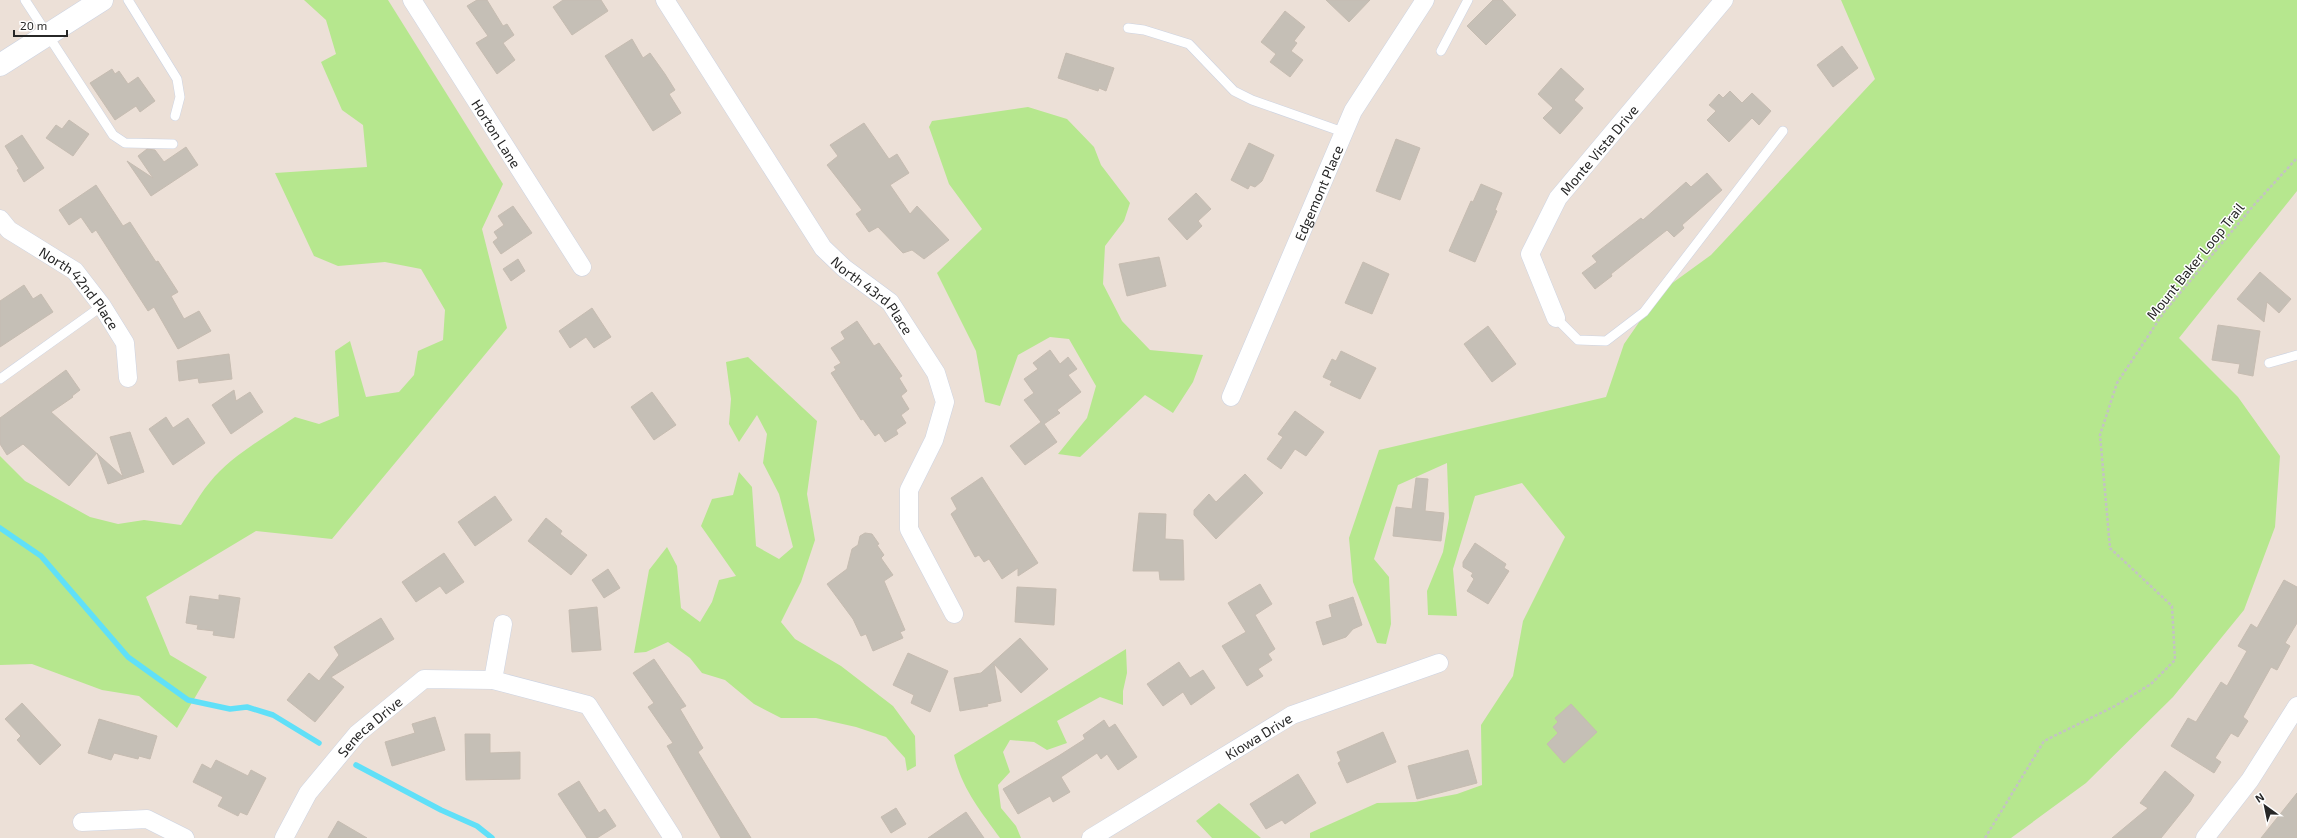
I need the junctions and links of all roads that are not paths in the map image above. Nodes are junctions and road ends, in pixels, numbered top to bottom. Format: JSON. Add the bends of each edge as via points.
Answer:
{"nodes":[{"id":1,"x":25,"y":0,"type":"edge"},
{"id":2,"x":102,"y":0,"type":"edge"},
{"id":3,"x":128,"y":0,"type":"edge"},
{"id":4,"x":412,"y":0,"type":"edge"},
{"id":5,"x":665,"y":0,"type":"edge"},
{"id":6,"x":1425,"y":0,"type":"edge"},
{"id":7,"x":1468,"y":0,"type":"edge"},
{"id":8,"x":1724,"y":0,"type":"edge"},
{"id":9,"x":1128,"y":28,"type":"dead end"},
{"id":10,"x":48,"y":34,"type":"junction"},
{"id":11,"x":1440,"y":51,"type":"dead end"},
{"id":12,"x":0,"y":65,"type":"edge"},
{"id":13,"x":175,"y":116,"type":"dead end"},
{"id":14,"x":1783,"y":131,"type":"dead end"},
{"id":15,"x":1343,"y":132,"type":"junction"},
{"id":16,"x":173,"y":144,"type":"dead end"},
{"id":17,"x":0,"y":219,"type":"edge"},
{"id":18,"x":582,"y":267,"type":"dead end"},
{"id":19,"x":102,"y":306,"type":"junction"},
{"id":20,"x":1556,"y":318,"type":"joint"},
{"id":21,"x":2297,"y":355,"type":"edge"},
{"id":22,"x":2269,"y":363,"type":"dead end"},
{"id":23,"x":128,"y":378,"type":"dead end"},
{"id":24,"x":0,"y":379,"type":"edge"},
{"id":25,"x":1231,"y":397,"type":"dead end"},
{"id":26,"x":954,"y":614,"type":"dead end"},
{"id":27,"x":503,"y":624,"type":"dead end"},
{"id":28,"x":1439,"y":664,"type":"dead end"},
{"id":29,"x":493,"y":680,"type":"junction"},
{"id":30,"x":2297,"y":706,"type":"edge"},
{"id":31,"x":82,"y":822,"type":"dead end"},
{"id":32,"x":185,"y":838,"type":"edge"},
{"id":33,"x":284,"y":838,"type":"edge"},
{"id":34,"x":673,"y":838,"type":"edge"},
{"id":35,"x":1091,"y":838,"type":"edge"},
{"id":36,"x":2205,"y":838,"type":"edge"}],
"edges":[{"from":1,"to":10,"type":"lane"},
{"from":2,"to":10,"type":"main road"},
{"from":3,"to":13,"type":"lane","via":[[177,79],[180,97]]},
{"from":4,"to":18,"type":"street","name":"Horton Lane"},
{"from":5,"to":26,"type":"street","name":"North 43rd Place","via":[[823,248],[844,268],[890,302],[936,373],[945,402],[934,440],[909,490],[909,528]]},
{"from":6,"to":15,"type":"street","name":"Edgemont Place","via":[[1353,111]]},
{"from":7,"to":11,"type":"lane"},
{"from":8,"to":20,"type":"street","name":"Monte Vista Drive","via":[[1558,198],[1530,254]]},
{"from":9,"to":15,"type":"lane","via":[[1163,35],[1189,44],[1234,91],[1252,100]]},
{"from":10,"to":12,"type":"main road"},
{"from":10,"to":16,"type":"lane","via":[[118,140],[126,143]]},
{"from":14,"to":20,"type":"lane","via":[[1644,312],[1606,341],[1578,340]]},
{"from":15,"to":25,"type":"street","name":"Edgemont Place"},
{"from":17,"to":19,"type":"street","name":"North 42nd Place","via":[[9,230],[75,271]]},
{"from":19,"to":23,"type":"street","name":"North 42nd Place","via":[[125,343]]},
{"from":19,"to":24,"type":"lane"},
{"from":21,"to":22,"type":"lane"},
{"from":27,"to":29,"type":"street"},
{"from":28,"to":35,"type":"street","name":"Kiowa Drive","via":[[1292,715]]},
{"from":29,"to":33,"type":"street","name":"Seneca Drive","via":[[424,679],[357,734],[308,793]]},
{"from":29,"to":34,"type":"street","name":"Seneca Drive","via":[[588,705]]},
{"from":30,"to":36,"type":"street","via":[[2250,780]]},
{"from":31,"to":32,"type":"street","via":[[147,818]]}]}
